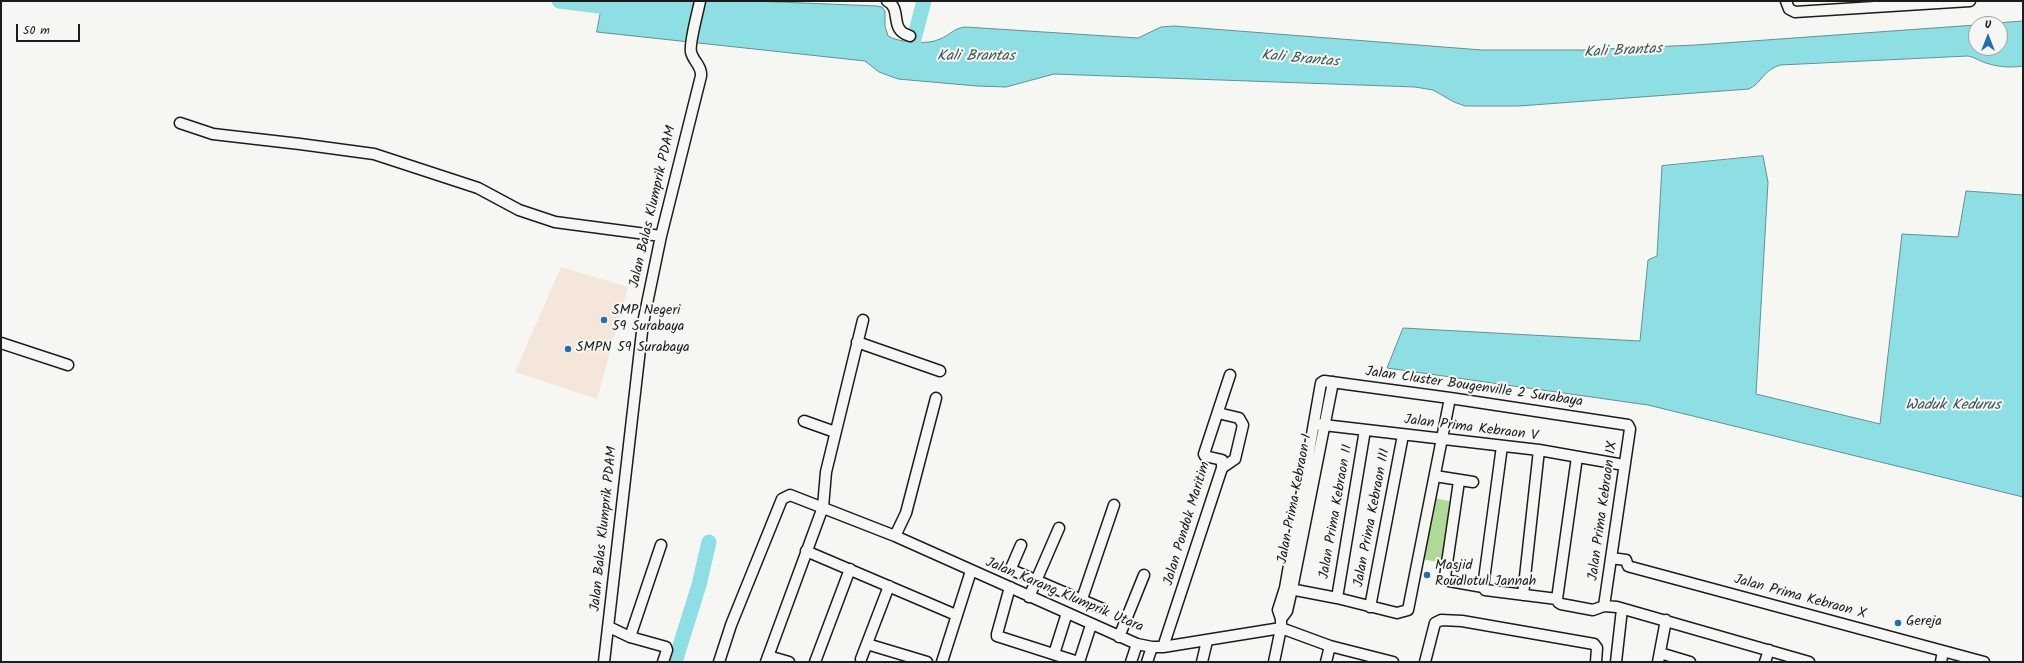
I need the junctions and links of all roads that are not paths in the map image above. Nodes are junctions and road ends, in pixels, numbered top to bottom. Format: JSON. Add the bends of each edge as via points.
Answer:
{"nodes":[{"id":1,"x":700,"y":1,"type":"edge"},
{"id":2,"x":887,"y":1,"type":"edge"},
{"id":3,"x":1786,"y":1,"type":"edge"},
{"id":4,"x":1969,"y":1,"type":"edge"},
{"id":5,"x":1912,"y":4,"type":"edge"},
{"id":6,"x":910,"y":36,"type":"dead end"},
{"id":7,"x":180,"y":123,"type":"dead end"},
{"id":8,"x":661,"y":236,"type":"junction"},
{"id":9,"x":862,"y":320,"type":"dead end"},
{"id":10,"x":857,"y":342,"type":"junction"},
{"id":11,"x":1,"y":343,"type":"edge"},
{"id":12,"x":68,"y":365,"type":"dead end"},
{"id":13,"x":940,"y":371,"type":"dead end"},
{"id":14,"x":1230,"y":375,"type":"dead end"},
{"id":15,"x":1333,"y":382,"type":"junction"},
{"id":16,"x":1321,"y":383,"type":"joint"},
{"id":17,"x":936,"y":398,"type":"dead end"},
{"id":18,"x":1450,"y":398,"type":"junction"},
{"id":19,"x":1218,"y":413,"type":"junction"},
{"id":20,"x":804,"y":422,"type":"dead end"},
{"id":21,"x":1624,"y":424,"type":"joint"},
{"id":22,"x":1320,"y":425,"type":"junction"},
{"id":23,"x":1365,"y":430,"type":"junction"},
{"id":24,"x":835,"y":432,"type":"junction"},
{"id":25,"x":1403,"y":435,"type":"junction"},
{"id":26,"x":1442,"y":440,"type":"junction"},
{"id":27,"x":1502,"y":446,"type":"junction"},
{"id":28,"x":1539,"y":450,"type":"junction"},
{"id":29,"x":1577,"y":457,"type":"junction"},
{"id":30,"x":1624,"y":465,"type":"junction"},
{"id":31,"x":1222,"y":468,"type":"junction"},
{"id":32,"x":1435,"y":476,"type":"junction"},
{"id":33,"x":1459,"y":480,"type":"junction"},
{"id":34,"x":1473,"y":482,"type":"dead end"},
{"id":35,"x":1114,"y":505,"type":"dead end"},
{"id":36,"x":823,"y":507,"type":"junction"},
{"id":37,"x":1059,"y":528,"type":"dead end"},
{"id":38,"x":896,"y":533,"type":"junction"},
{"id":39,"x":661,"y":545,"type":"dead end"},
{"id":40,"x":1021,"y":545,"type":"dead end"},
{"id":41,"x":806,"y":551,"type":"junction"},
{"id":42,"x":1617,"y":559,"type":"junction"},
{"id":43,"x":850,"y":569,"type":"junction"},
{"id":44,"x":971,"y":571,"type":"junction"},
{"id":45,"x":1144,"y":575,"type":"dead end"},
{"id":46,"x":888,"y":586,"type":"junction"},
{"id":47,"x":1010,"y":587,"type":"junction"},
{"id":48,"x":1483,"y":587,"type":"junction"},
{"id":49,"x":1034,"y":588,"type":"junction"},
{"id":50,"x":1288,"y":589,"type":"junction"},
{"id":51,"x":1523,"y":595,"type":"junction"},
{"id":52,"x":1337,"y":598,"type":"junction"},
{"id":53,"x":1082,"y":599,"type":"junction"},
{"id":54,"x":1557,"y":599,"type":"junction"},
{"id":55,"x":1370,"y":607,"type":"junction"},
{"id":56,"x":1613,"y":607,"type":"junction"},
{"id":57,"x":1103,"y":609,"type":"dead end"},
{"id":58,"x":1067,"y":613,"type":"junction"},
{"id":59,"x":956,"y":615,"type":"junction"},
{"id":60,"x":1666,"y":620,"type":"junction"},
{"id":61,"x":1281,"y":624,"type":"junction"},
{"id":62,"x":1091,"y":625,"type":"junction"},
{"id":63,"x":608,"y":627,"type":"junction"},
{"id":64,"x":1122,"y":629,"type":"junction"},
{"id":65,"x":630,"y":637,"type":"junction"},
{"id":66,"x":1207,"y":641,"type":"junction"},
{"id":67,"x":867,"y":644,"type":"junction"},
{"id":68,"x":1137,"y":644,"type":"junction"},
{"id":69,"x":1164,"y":644,"type":"junction"},
{"id":70,"x":1330,"y":646,"type":"junction"},
{"id":71,"x":1152,"y":647,"type":"junction"},
{"id":72,"x":1769,"y":650,"type":"junction"},
{"id":73,"x":1943,"y":651,"type":"junction"},
{"id":74,"x":1054,"y":654,"type":"junction"},
{"id":75,"x":1659,"y":658,"type":"edge"},
{"id":76,"x":767,"y":659,"type":"edge"},
{"id":77,"x":861,"y":659,"type":"dead end"},
{"id":78,"x":1372,"y":659,"type":"edge"},
{"id":79,"x":604,"y":662,"type":"edge"},
{"id":80,"x":663,"y":662,"type":"edge"},
{"id":81,"x":719,"y":662,"type":"edge"},
{"id":82,"x":789,"y":662,"type":"edge"},
{"id":83,"x":815,"y":662,"type":"edge"},
{"id":84,"x":926,"y":662,"type":"edge"},
{"id":85,"x":942,"y":662,"type":"edge"},
{"id":86,"x":1079,"y":662,"type":"edge"},
{"id":87,"x":1131,"y":662,"type":"edge"},
{"id":88,"x":1147,"y":662,"type":"edge"},
{"id":89,"x":1202,"y":662,"type":"edge"},
{"id":90,"x":1274,"y":662,"type":"edge"},
{"id":91,"x":1326,"y":662,"type":"edge"},
{"id":92,"x":1393,"y":662,"type":"edge"},
{"id":93,"x":1425,"y":662,"type":"edge"},
{"id":94,"x":1596,"y":662,"type":"edge"},
{"id":95,"x":1616,"y":662,"type":"edge"},
{"id":96,"x":1690,"y":662,"type":"edge"},
{"id":97,"x":1765,"y":662,"type":"edge"},
{"id":98,"x":1809,"y":662,"type":"edge"},
{"id":99,"x":1941,"y":662,"type":"edge"},
{"id":100,"x":1984,"y":662,"type":"edge"}],
"edges":[{"from":1,"to":8,"type":"street","name":"Jalan Balas Klumprik PDAM","via":[[691,48],[701,70],[701,76]]},
{"from":2,"to":6,"type":"street","via":[[893,6],[899,29],[903,34]]},
{"from":3,"to":5,"type":"street","via":[[1789,9],[1795,12]]},
{"from":4,"to":5,"type":"street"},
{"from":7,"to":8,"type":"street","via":[[213,134],[374,154],[478,188],[519,210],[555,222]]},
{"from":8,"to":63,"type":"street","name":"Jalan Balas Klumprik PDAM","via":[[642,323]]},
{"from":9,"to":10,"type":"street"},
{"from":10,"to":13,"type":"street"},
{"from":10,"to":24,"type":"street"},
{"from":11,"to":12,"type":"street"},
{"from":14,"to":19,"type":"street","name":"Jalan Pondok Maritim"},
{"from":15,"to":16,"type":"street","name":"Jalan Cluster Bougenville 2 Surabaya"},
{"from":15,"to":18,"type":"street","name":"Jalan Cluster Bougenville 2 Surabaya"},
{"from":15,"to":22,"type":"street","name":"Jalan Prima Kebraon I"},
{"from":16,"to":22,"type":"street","name":"Jalan Prima Kebraon I"},
{"from":17,"to":38,"type":"street","via":[[906,513]]},
{"from":18,"to":21,"type":"street","name":"Jalan Cluster Bougenville 2 Surabaya"},
{"from":18,"to":26,"type":"street"},
{"from":19,"to":31,"type":"street","name":"Jalan Pondok Maritim","via":[[1204,455],[1222,460]]},
{"from":19,"to":31,"type":"street","via":[[1239,418],[1243,425],[1235,460]]},
{"from":20,"to":24,"type":"street"},
{"from":21,"to":30,"type":"street","name":"Jalan Prima Kebraon IX","via":[[1630,429]]},
{"from":22,"to":23,"type":"street","name":"Jalan Prima Kebraon V"},
{"from":22,"to":50,"type":"street","name":"Jalan Prima Kebraon I"},
{"from":23,"to":25,"type":"street","name":"Jalan Prima Kebraon V"},
{"from":23,"to":52,"type":"street","name":"Jalan Prima Kebraon II"},
{"from":24,"to":36,"type":"street"},
{"from":25,"to":26,"type":"street","name":"Jalan Prima Kebraon V"},
{"from":25,"to":55,"type":"street","name":"Jalan Prima Kebraon III"},
{"from":26,"to":27,"type":"street","name":"Jalan Prima Kebraon V"},
{"from":26,"to":32,"type":"street"},
{"from":27,"to":28,"type":"street","name":"Jalan Prima Kebraon V"},
{"from":27,"to":48,"type":"street"},
{"from":28,"to":29,"type":"street","name":"Jalan Prima Kebraon V"},
{"from":28,"to":51,"type":"street"},
{"from":29,"to":30,"type":"street","name":"Jalan Prima Kebraon V"},
{"from":29,"to":54,"type":"street"},
{"from":30,"to":42,"type":"street","name":"Jalan Prima Kebraon IX"},
{"from":31,"to":69,"type":"street","name":"Jalan Pondok Maritim"},
{"from":32,"to":33,"type":"street"},
{"from":32,"to":55,"type":"street","via":[[1408,610],[1397,613]]},
{"from":33,"to":34,"type":"street"},
{"from":33,"to":48,"type":"street","via":[[1445,577],[1449,581]]},
{"from":35,"to":53,"type":"street"},
{"from":36,"to":38,"type":"street","name":"Jalan Karang Klumprik Utara"},
{"from":36,"to":41,"type":"street"},
{"from":36,"to":81,"type":"street","name":"Jalan Karang Klumprik Utara","via":[[790,496],[782,499],[731,625]]},
{"from":37,"to":49,"type":"street"},
{"from":38,"to":44,"type":"street","name":"Jalan Karang Klumprik Utara"},
{"from":39,"to":65,"type":"street"},
{"from":40,"to":49,"type":"street","via":[[1011,569]]},
{"from":41,"to":43,"type":"street"},
{"from":41,"to":76,"type":"street"},
{"from":42,"to":56,"type":"street","name":"Jalan Prima Kebraon IX"},
{"from":42,"to":73,"type":"street","name":"Jalan Prima Kebraon X","via":[[1626,560],[1631,568]]},
{"from":43,"to":46,"type":"street"},
{"from":43,"to":83,"type":"street"},
{"from":44,"to":47,"type":"street","name":"Jalan Karang Klumprik Utara"},
{"from":44,"to":59,"type":"street"},
{"from":45,"to":64,"type":"street"},
{"from":46,"to":59,"type":"street"},
{"from":46,"to":67,"type":"street"},
{"from":47,"to":49,"type":"street","name":"Jalan Karang Klumprik Utara"},
{"from":47,"to":74,"type":"street","via":[[998,636]]},
{"from":48,"to":51,"type":"street","via":[[1485,590]]},
{"from":49,"to":53,"type":"street"},
{"from":49,"to":58,"type":"street","name":"Jalan Karang Klumprik Utara"},
{"from":50,"to":52,"type":"street"},
{"from":50,"to":61,"type":"street","name":"Jalan Prima Kebraon I","via":[[1278,610]]},
{"from":51,"to":54,"type":"street"},
{"from":52,"to":55,"type":"street"},
{"from":53,"to":57,"type":"street"},
{"from":54,"to":56,"type":"street","via":[[1561,604],[1593,610]]},
{"from":56,"to":60,"type":"street"},
{"from":56,"to":95,"type":"street","name":"Jalan Prima Kebraon IX"},
{"from":58,"to":62,"type":"street","name":"Jalan Karang Klumprik Utara"},
{"from":58,"to":74,"type":"street"},
{"from":59,"to":85,"type":"street"},
{"from":60,"to":72,"type":"street"},
{"from":60,"to":75,"type":"street"},
{"from":61,"to":66,"type":"street","name":"Jalan Karang Klumprik Utara"},
{"from":61,"to":70,"type":"street"},
{"from":61,"to":90,"type":"street","name":"Jalan Prima Kebraon I"},
{"from":62,"to":64,"type":"street","name":"Jalan Karang Klumprik Utara"},
{"from":62,"to":86,"type":"street"},
{"from":63,"to":65,"type":"street"},
{"from":63,"to":79,"type":"street","name":"Jalan Balas Klumprik PDAM"},
{"from":64,"to":68,"type":"street","name":"Jalan Karang Klumprik Utara"},
{"from":65,"to":80,"type":"street","via":[[666,648]]},
{"from":66,"to":69,"type":"street","name":"Jalan Karang Klumprik Utara"},
{"from":66,"to":89,"type":"street"},
{"from":67,"to":77,"type":"street"},
{"from":67,"to":84,"type":"street"},
{"from":68,"to":71,"type":"street","name":"Jalan Karang Klumprik Utara"},
{"from":68,"to":87,"type":"street"},
{"from":69,"to":71,"type":"street","name":"Jalan Karang Klumprik Utara"},
{"from":70,"to":78,"type":"street"},
{"from":70,"to":91,"type":"street"},
{"from":71,"to":88,"type":"street"},
{"from":72,"to":97,"type":"street"},
{"from":72,"to":98,"type":"street"},
{"from":73,"to":99,"type":"street"},
{"from":73,"to":100,"type":"street","name":"Jalan Prima Kebraon X"},
{"from":74,"to":86,"type":"street"},
{"from":75,"to":96,"type":"street"},
{"from":76,"to":82,"type":"street"},
{"from":78,"to":92,"type":"street"},
{"from":93,"to":94,"type":"street","via":[[1435,623],[1441,620],[1462,621],[1594,644],[1597,648]]}]}
